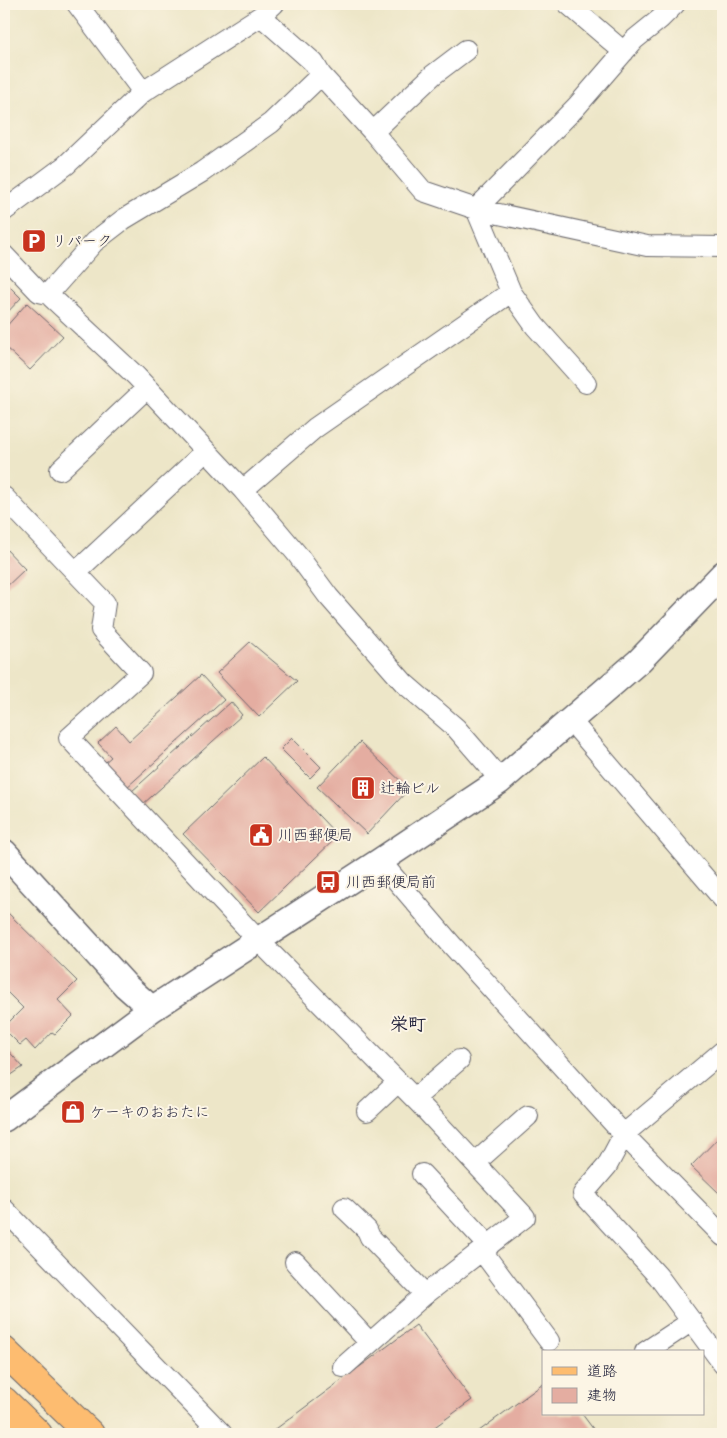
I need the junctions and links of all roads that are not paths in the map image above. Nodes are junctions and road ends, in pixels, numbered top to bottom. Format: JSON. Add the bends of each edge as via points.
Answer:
{"nodes":[{"id":1,"x":77,"y":4,"type":"edge"},
{"id":2,"x":568,"y":4,"type":"edge"},
{"id":3,"x":675,"y":4,"type":"edge"},
{"id":4,"x":265,"y":8,"type":"edge"},
{"id":5,"x":466,"y":50,"type":"dead end"},
{"id":6,"x":624,"y":52,"type":"junction"},
{"id":7,"x":321,"y":75,"type":"junction"},
{"id":8,"x":143,"y":92,"type":"junction"},
{"id":9,"x":373,"y":132,"type":"junction"},
{"id":10,"x":476,"y":209,"type":"junction"},
{"id":11,"x":4,"y":212,"type":"edge"},
{"id":12,"x":723,"y":247,"type":"edge"},
{"id":13,"x":4,"y":255,"type":"edge"},
{"id":14,"x":511,"y":292,"type":"junction"},
{"id":15,"x":48,"y":294,"type":"junction"},
{"id":16,"x":586,"y":383,"type":"dead end"},
{"id":17,"x":147,"y":388,"type":"junction"},
{"id":18,"x":206,"y":452,"type":"junction"},
{"id":19,"x":60,"y":470,"type":"dead end"},
{"id":20,"x":243,"y":490,"type":"junction"},
{"id":21,"x":4,"y":497,"type":"edge"},
{"id":22,"x":76,"y":572,"type":"junction"},
{"id":23,"x":723,"y":574,"type":"edge"},
{"id":24,"x":571,"y":721,"type":"junction"},
{"id":25,"x":500,"y":781,"type":"junction"},
{"id":26,"x":4,"y":852,"type":"edge"},
{"id":27,"x":380,"y":862,"type":"junction"},
{"id":28,"x":723,"y":899,"type":"edge"},
{"id":29,"x":259,"y":941,"type":"junction"},
{"id":30,"x":152,"y":1009,"type":"junction"},
{"id":31,"x":723,"y":1051,"type":"edge"},
{"id":32,"x":459,"y":1060,"type":"dead end"},
{"id":33,"x":398,"y":1082,"type":"junction"},
{"id":34,"x":414,"y":1098,"type":"junction"},
{"id":35,"x":367,"y":1111,"type":"dead end"},
{"id":36,"x":528,"y":1116,"type":"dead end"},
{"id":37,"x":4,"y":1119,"type":"edge"},
{"id":38,"x":624,"y":1134,"type":"junction"},
{"id":39,"x":475,"y":1163,"type":"junction"},
{"id":40,"x":422,"y":1174,"type":"dead end"},
{"id":41,"x":344,"y":1208,"type":"dead end"},
{"id":42,"x":4,"y":1209,"type":"edge"},
{"id":43,"x":723,"y":1236,"type":"edge"},
{"id":44,"x":485,"y":1248,"type":"junction"},
{"id":45,"x":295,"y":1262,"type":"dead end"},
{"id":46,"x":425,"y":1294,"type":"junction"},
{"id":47,"x":692,"y":1321,"type":"junction"},
{"id":48,"x":549,"y":1341,"type":"dead end"},
{"id":49,"x":370,"y":1343,"type":"junction"},
{"id":50,"x":648,"y":1350,"type":"edge"},
{"id":51,"x":4,"y":1351,"type":"edge"},
{"id":52,"x":723,"y":1364,"type":"edge"},
{"id":53,"x":343,"y":1367,"type":"dead end"},
{"id":54,"x":4,"y":1401,"type":"edge"},
{"id":55,"x":38,"y":1434,"type":"edge"},
{"id":56,"x":90,"y":1434,"type":"edge"},
{"id":57,"x":222,"y":1434,"type":"edge"}],
"edges":[{"from":1,"to":8,"type":"street"},
{"from":2,"to":6,"type":"street"},
{"from":3,"to":6,"type":"street"},
{"from":4,"to":7,"type":"street"},
{"from":4,"to":8,"type":"street"},
{"from":5,"to":9,"type":"street","via":[[433,75]]},
{"from":6,"to":10,"type":"street","via":[[577,106]]},
{"from":7,"to":9,"type":"street"},
{"from":7,"to":15,"type":"street","via":[[271,123],[94,242]]},
{"from":8,"to":11,"type":"street","via":[[66,165]]},
{"from":9,"to":10,"type":"street","via":[[423,191]]},
{"from":10,"to":12,"type":"street","via":[[647,246]]},
{"from":10,"to":14,"type":"street"},
{"from":13,"to":15,"type":"street","via":[[39,292]]},
{"from":14,"to":16,"type":"street","via":[[535,326]]},
{"from":14,"to":20,"type":"street","via":[[315,428]]},
{"from":15,"to":17,"type":"street"},
{"from":17,"to":18,"type":"street"},
{"from":17,"to":19,"type":"street"},
{"from":18,"to":20,"type":"street"},
{"from":18,"to":22,"type":"street"},
{"from":20,"to":25,"type":"street","via":[[328,596],[404,683],[456,728]]},
{"from":21,"to":22,"type":"street"},
{"from":22,"to":29,"type":"street","via":[[105,603],[101,630],[141,673],[69,738]]},
{"from":23,"to":24,"type":"street","via":[[639,661]]},
{"from":24,"to":25,"type":"street"},
{"from":24,"to":28,"type":"street"},
{"from":25,"to":27,"type":"street"},
{"from":26,"to":30,"type":"street","via":[[126,986]]},
{"from":27,"to":29,"type":"street"},
{"from":27,"to":38,"type":"street"},
{"from":29,"to":30,"type":"street"},
{"from":29,"to":33,"type":"street"},
{"from":30,"to":37,"type":"street"},
{"from":31,"to":38,"type":"street"},
{"from":32,"to":34,"type":"street"},
{"from":33,"to":34,"type":"street"},
{"from":33,"to":35,"type":"street"},
{"from":34,"to":39,"type":"street"},
{"from":36,"to":39,"type":"street"},
{"from":38,"to":43,"type":"street"},
{"from":38,"to":47,"type":"street","via":[[607,1166],[583,1194],[658,1276]]},
{"from":39,"to":44,"type":"street","via":[[525,1217]]},
{"from":40,"to":44,"type":"street"},
{"from":41,"to":46,"type":"street"},
{"from":42,"to":57,"type":"street"},
{"from":44,"to":46,"type":"street"},
{"from":44,"to":48,"type":"street"},
{"from":45,"to":49,"type":"street"},
{"from":46,"to":49,"type":"street"},
{"from":47,"to":50,"type":"street"},
{"from":47,"to":52,"type":"street"},
{"from":49,"to":53,"type":"street"},
{"from":51,"to":56,"type":"main road"},
{"from":54,"to":55,"type":"main road"}]}
